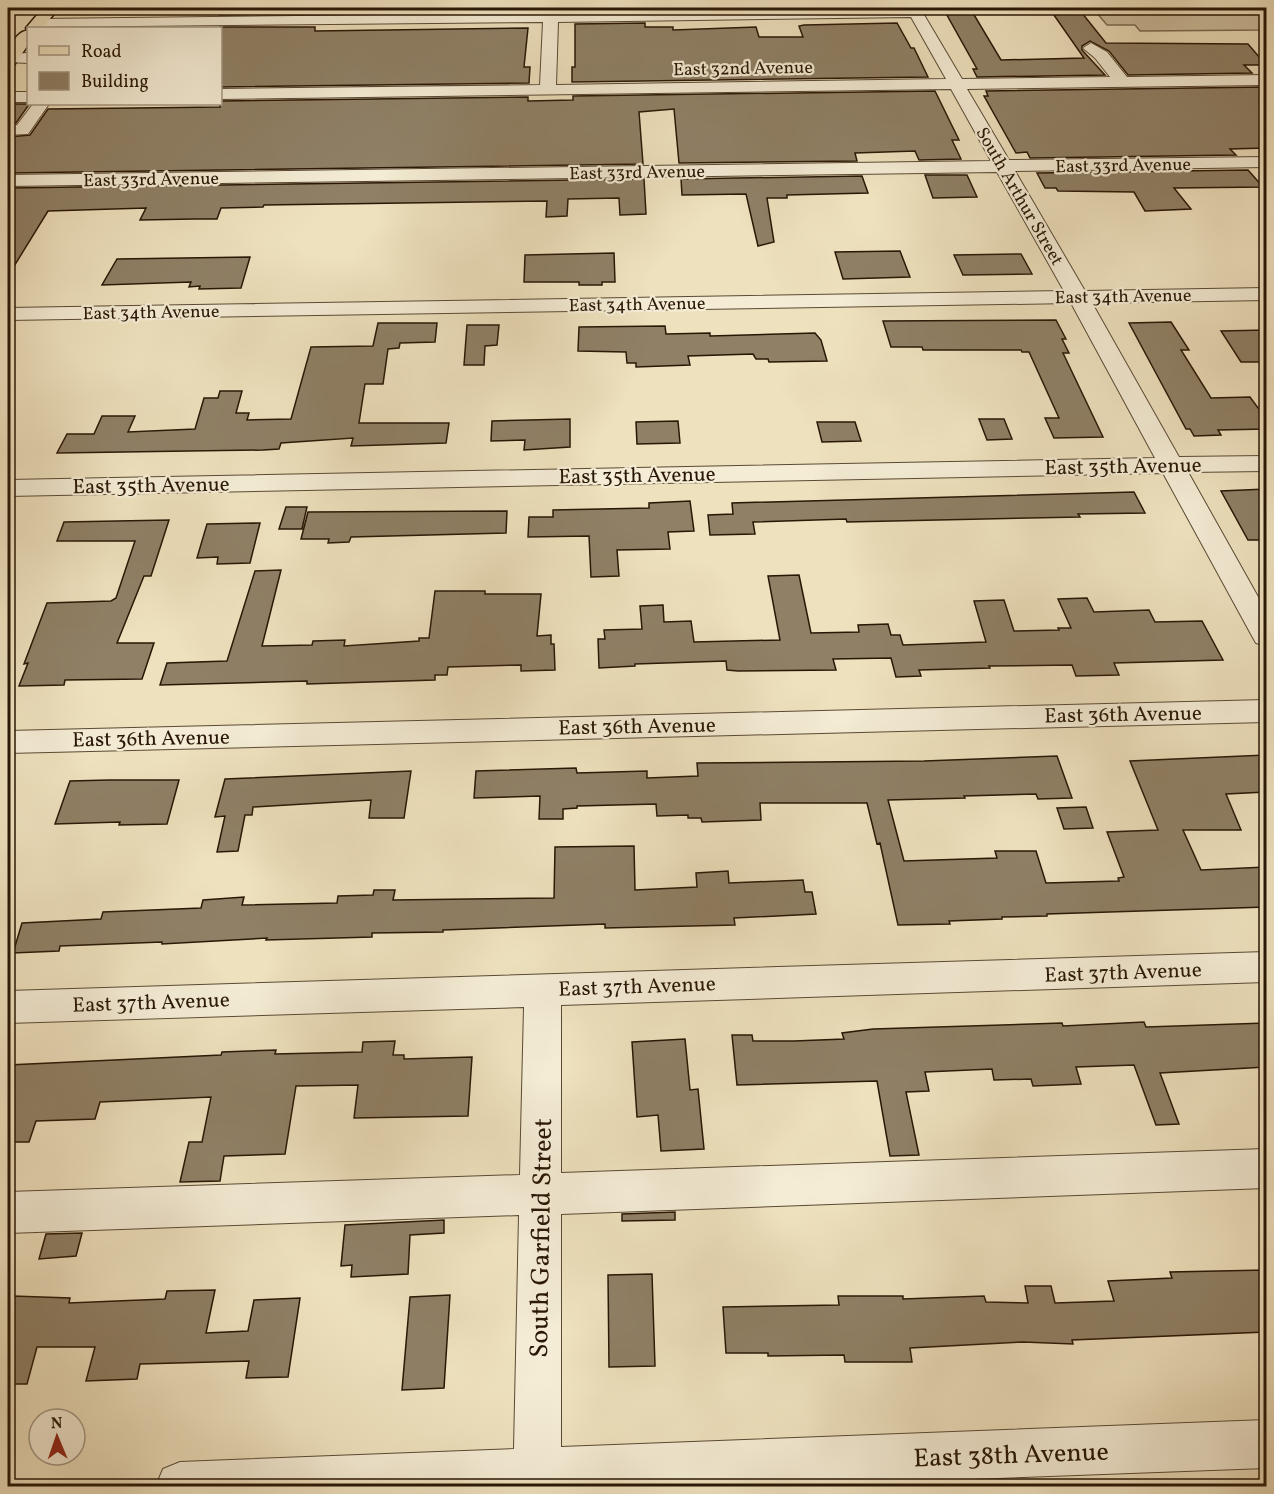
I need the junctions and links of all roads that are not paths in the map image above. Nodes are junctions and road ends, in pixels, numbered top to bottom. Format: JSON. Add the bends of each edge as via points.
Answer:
{"nodes":[{"id":1,"x":8,"y":8,"type":"edge"},
{"id":2,"x":28,"y":8,"type":"edge"},
{"id":3,"x":51,"y":8,"type":"edge"},
{"id":4,"x":167,"y":8,"type":"edge"},
{"id":5,"x":451,"y":8,"type":"edge"},
{"id":6,"x":534,"y":8,"type":"edge"},
{"id":7,"x":914,"y":10,"type":"edge"},
{"id":8,"x":551,"y":13,"type":"edge"},
{"id":9,"x":395,"y":14,"type":"edge"},
{"id":10,"x":125,"y":18,"type":"edge"},
{"id":11,"x":465,"y":18,"type":"junction"},
{"id":12,"x":36,"y":27,"type":"edge"},
{"id":13,"x":89,"y":27,"type":"edge"},
{"id":14,"x":1091,"y":48,"type":"dead end"},
{"id":15,"x":1266,"y":80,"type":"edge"},
{"id":16,"x":1122,"y":82,"type":"junction"},
{"id":17,"x":956,"y":84,"type":"junction"},
{"id":18,"x":548,"y":91,"type":"junction"},
{"id":19,"x":222,"y":94,"type":"edge"},
{"id":20,"x":8,"y":97,"type":"edge"},
{"id":21,"x":27,"y":97,"type":"edge"},
{"id":22,"x":40,"y":105,"type":"edge"},
{"id":23,"x":8,"y":130,"type":"edge"},
{"id":24,"x":1266,"y":162,"type":"edge"},
{"id":25,"x":1005,"y":166,"type":"junction"},
{"id":26,"x":8,"y":181,"type":"edge"},
{"id":27,"x":1266,"y":294,"type":"edge"},
{"id":28,"x":1078,"y":297,"type":"junction"},
{"id":29,"x":8,"y":314,"type":"edge"},
{"id":30,"x":1266,"y":463,"type":"edge"},
{"id":31,"x":1172,"y":465,"type":"junction"},
{"id":32,"x":8,"y":488,"type":"edge"},
{"id":33,"x":1266,"y":636,"type":"edge"},
{"id":34,"x":1266,"y":711,"type":"edge"},
{"id":35,"x":8,"y":742,"type":"edge"},
{"id":36,"x":1266,"y":967,"type":"edge"},
{"id":37,"x":543,"y":989,"type":"junction"},
{"id":38,"x":8,"y":1006,"type":"edge"},
{"id":39,"x":1266,"y":1169,"type":"edge"},
{"id":40,"x":541,"y":1193,"type":"junction"},
{"id":41,"x":8,"y":1213,"type":"edge"},
{"id":42,"x":1266,"y":1444,"type":"edge"},
{"id":43,"x":537,"y":1480,"type":"edge"},
{"id":44,"x":180,"y":1486,"type":"edge"}],
"edges":[{"from":1,"to":2,"type":"street"},
{"from":3,"to":12,"type":"main road"},
{"from":4,"to":10,"type":"street"},
{"from":5,"to":9,"type":"street"},
{"from":6,"to":11,"type":"street","via":[[511,15]]},
{"from":7,"to":8,"type":"street"},
{"from":7,"to":17,"type":"street","name":"South Arthur Street"},
{"from":8,"to":11,"type":"street"},
{"from":8,"to":18,"type":"street"},
{"from":9,"to":10,"type":"street","via":[[259,21]]},
{"from":9,"to":11,"type":"street"},
{"from":10,"to":13,"type":"street"},
{"from":14,"to":16,"type":"street"},
{"from":15,"to":16,"type":"street","name":"East 32nd Avenue"},
{"from":16,"to":17,"type":"street","name":"East 32nd Avenue"},
{"from":17,"to":18,"type":"street","name":"East 32nd Avenue"},
{"from":17,"to":25,"type":"street","name":"South Arthur Street"},
{"from":18,"to":19,"type":"street","name":"East 32nd Avenue"},
{"from":20,"to":21,"type":"street"},
{"from":22,"to":23,"type":"street","via":[[22,130]]},
{"from":24,"to":25,"type":"street","name":"East 33rd Avenue"},
{"from":25,"to":26,"type":"street","name":"East 33rd Avenue"},
{"from":25,"to":28,"type":"street","name":"South Arthur Street"},
{"from":27,"to":28,"type":"street","name":"East 34th Avenue"},
{"from":28,"to":29,"type":"street","name":"East 34th Avenue"},
{"from":28,"to":31,"type":"street","name":"South Arthur Street"},
{"from":30,"to":31,"type":"street","name":"East 35th Avenue"},
{"from":31,"to":32,"type":"street","name":"East 35th Avenue"},
{"from":31,"to":33,"type":"street","name":"South Arthur Street"},
{"from":34,"to":35,"type":"street","name":"East 36th Avenue"},
{"from":36,"to":37,"type":"street","name":"East 37th Avenue"},
{"from":37,"to":38,"type":"street","name":"East 37th Avenue"},
{"from":37,"to":40,"type":"street","name":"South Garfield Street"},
{"from":39,"to":40,"type":"street"},
{"from":40,"to":41,"type":"street"},
{"from":40,"to":43,"type":"street","name":"South Garfield Street"},
{"from":42,"to":43,"type":"street","name":"East 38th Avenue"},
{"from":43,"to":44,"type":"street","name":"East 38th Avenue"}]}
